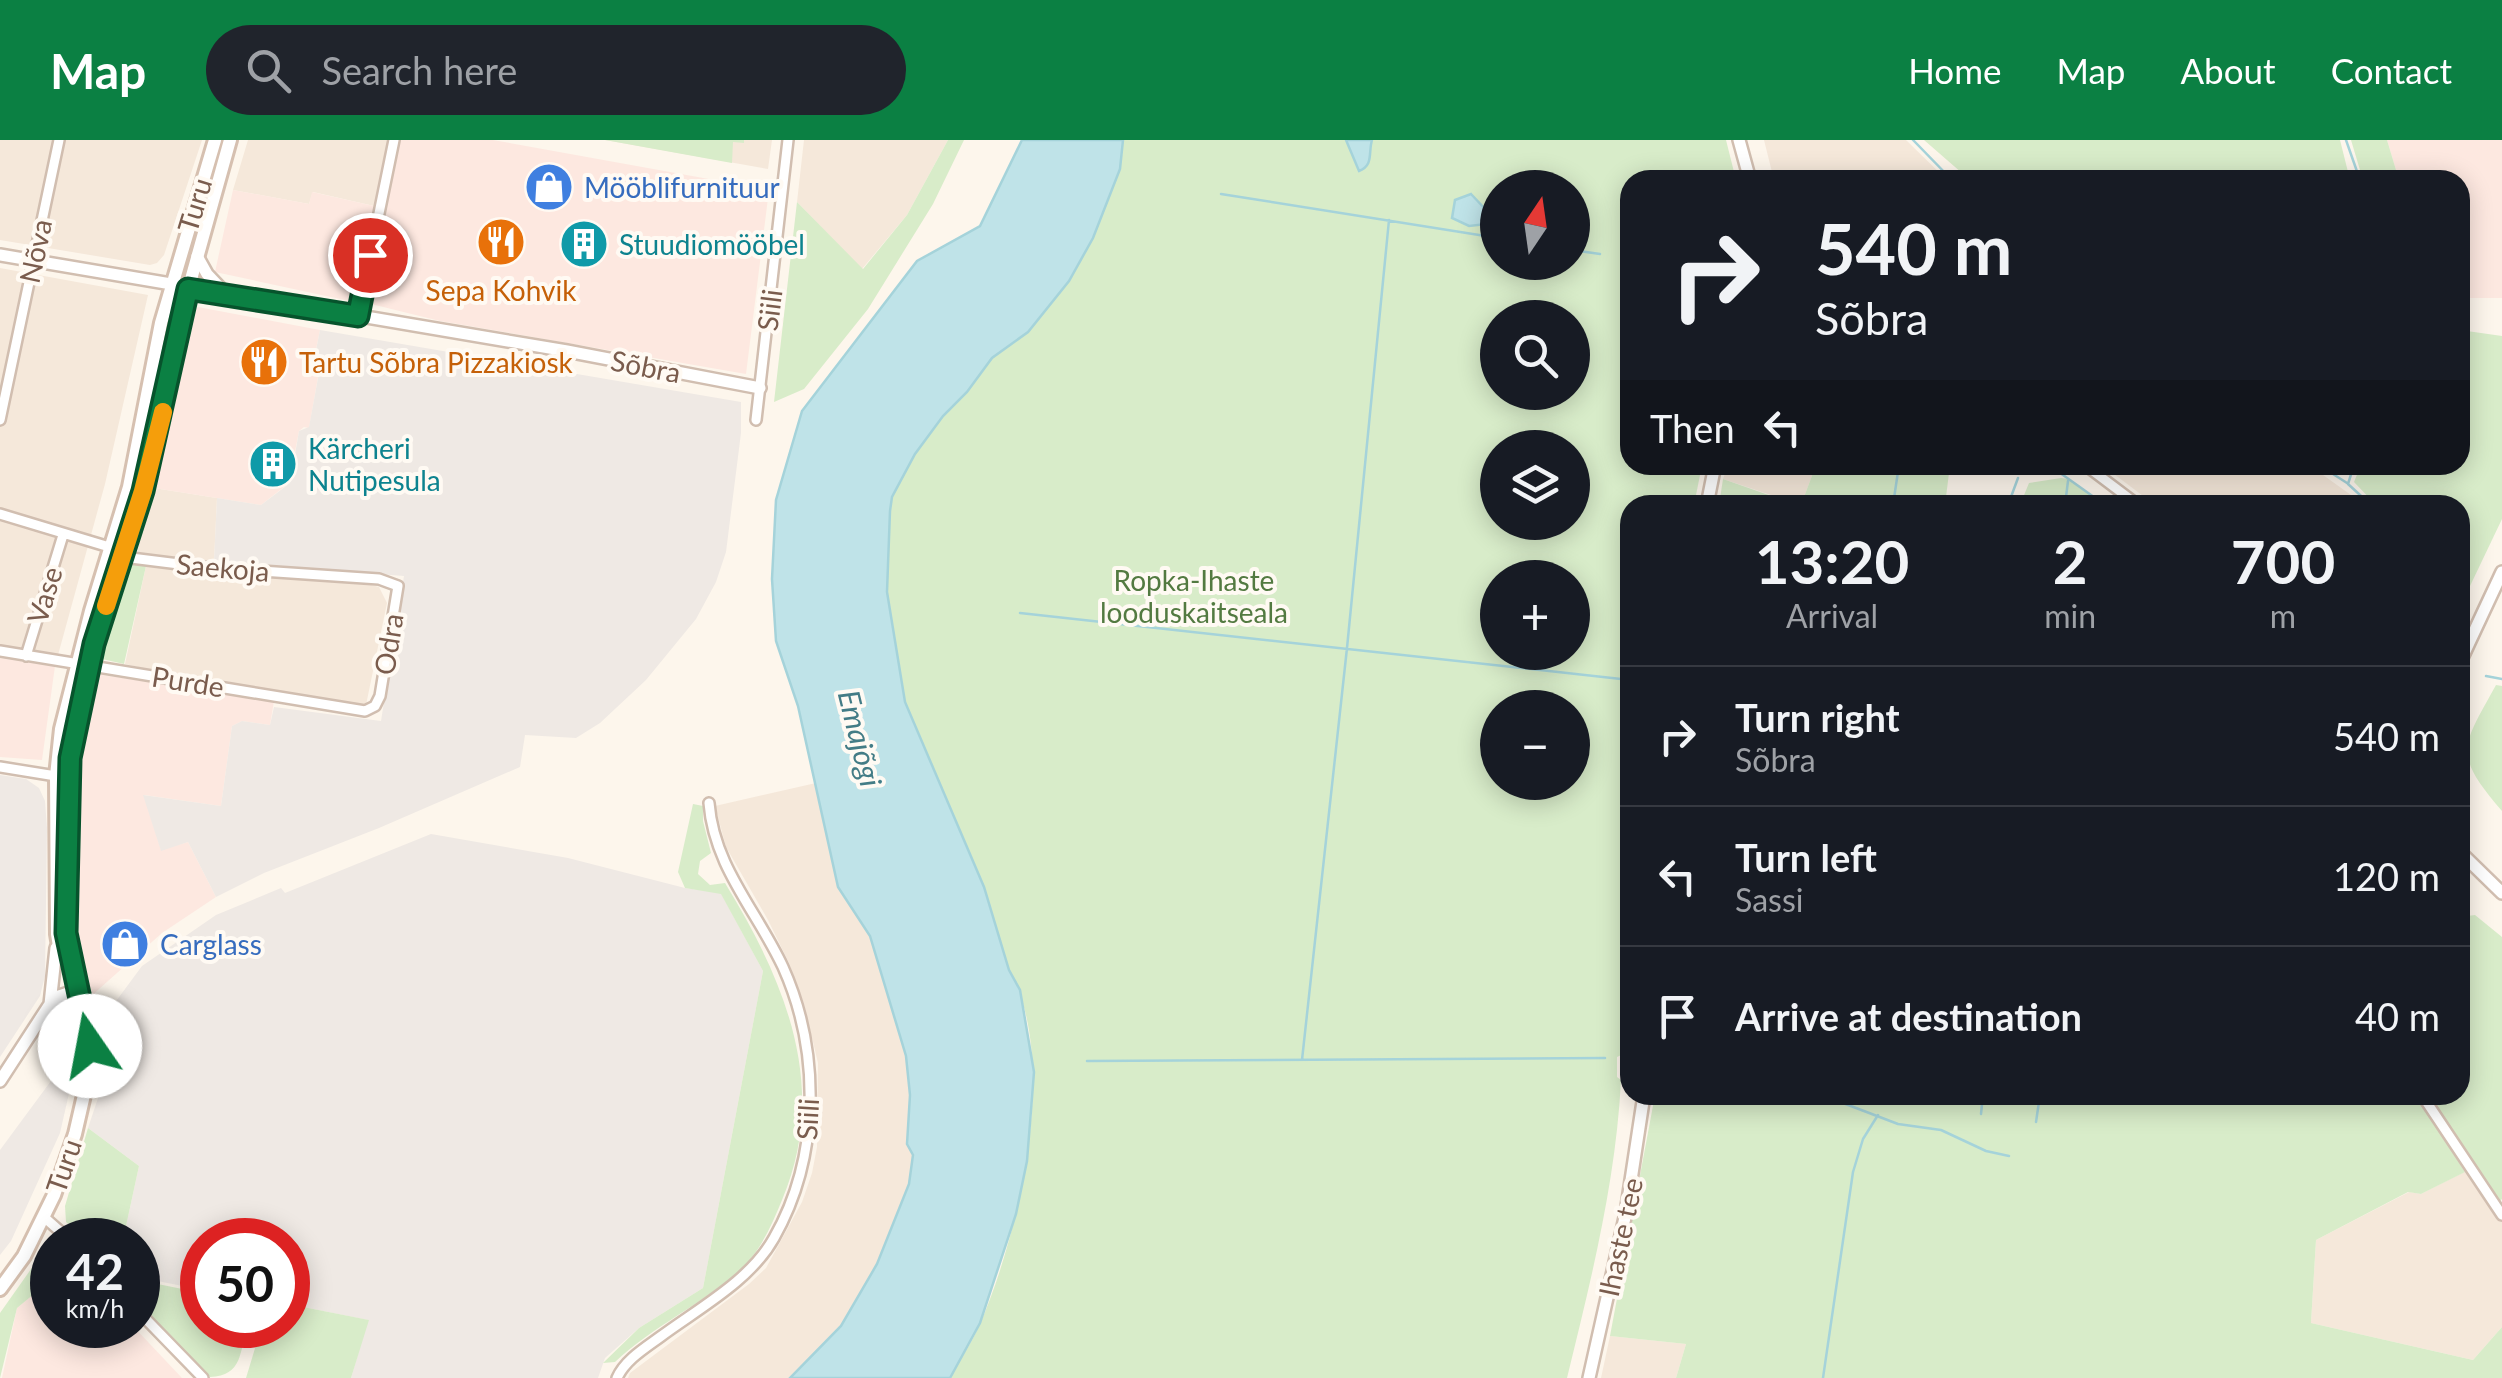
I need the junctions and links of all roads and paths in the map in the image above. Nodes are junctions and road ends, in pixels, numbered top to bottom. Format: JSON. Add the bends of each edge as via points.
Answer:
{"nodes":[{"id":1,"x":59,"y":140,"type":"edge"},
{"id":2,"x":215,"y":140,"type":"edge"},
{"id":3,"x":230,"y":140,"type":"edge"},
{"id":4,"x":394,"y":140,"type":"edge"},
{"id":5,"x":788,"y":140,"type":"edge"},
{"id":6,"x":1740,"y":140,"type":"edge"},
{"id":7,"x":1748,"y":170,"type":"edge"},
{"id":8,"x":0,"y":255,"type":"edge"},
{"id":9,"x":197,"y":256,"type":"junction"},
{"id":10,"x":32,"y":260,"type":"junction"},
{"id":11,"x":171,"y":285,"type":"junction"},
{"id":12,"x":188,"y":289,"type":"junction"},
{"id":13,"x":226,"y":294,"type":"junction"},
{"id":14,"x":358,"y":316,"type":"junction"},
{"id":15,"x":760,"y":388,"type":"junction"},
{"id":16,"x":0,"y":420,"type":"edge"},
{"id":17,"x":756,"y":420,"type":"dead end"},
{"id":18,"x":2098,"y":475,"type":"edge"},
{"id":19,"x":2125,"y":495,"type":"edge"},
{"id":20,"x":0,"y":514,"type":"edge"},
{"id":21,"x":63,"y":534,"type":"junction"},
{"id":22,"x":116,"y":551,"type":"junction"},
{"id":23,"x":2502,"y":572,"type":"edge"},
{"id":24,"x":392,"y":582,"type":"joint"},
{"id":25,"x":2470,"y":641,"type":"edge"},
{"id":26,"x":0,"y":652,"type":"edge"},
{"id":27,"x":26,"y":656,"type":"junction"},
{"id":28,"x":82,"y":666,"type":"junction"},
{"id":29,"x":375,"y":706,"type":"joint"},
{"id":30,"x":0,"y":767,"type":"edge"},
{"id":31,"x":62,"y":777,"type":"junction"},
{"id":32,"x":709,"y":803,"type":"dead end"},
{"id":33,"x":2470,"y":864,"type":"edge"},
{"id":34,"x":2502,"y":894,"type":"edge"},
{"id":35,"x":56,"y":934,"type":"junction"},
{"id":36,"x":73,"y":991,"type":"junction"},
{"id":37,"x":50,"y":1004,"type":"junction"},
{"id":38,"x":77,"y":1014,"type":"junction"},
{"id":39,"x":87,"y":1030,"type":"junction"},
{"id":40,"x":0,"y":1081,"type":"edge"},
{"id":41,"x":1642,"y":1105,"type":"edge"},
{"id":42,"x":2429,"y":1105,"type":"edge"},
{"id":43,"x":2502,"y":1215,"type":"edge"},
{"id":44,"x":45,"y":1218,"type":"edge"},
{"id":45,"x":30,"y":1245,"type":"edge"},
{"id":46,"x":0,"y":1289,"type":"edge"},
{"id":47,"x":160,"y":1334,"type":"edge"},
{"id":48,"x":203,"y":1378,"type":"edge"},
{"id":49,"x":617,"y":1378,"type":"edge"},
{"id":50,"x":1589,"y":1378,"type":"edge"}],
"edges":[{"from":1,"to":10,"type":"street","name":"Nõva"},
{"from":2,"to":11,"type":"main road","name":"Turu"},
{"from":3,"to":9,"type":"main road","name":"Turu"},
{"from":4,"to":14,"type":"street"},
{"from":5,"to":15,"type":"street","name":"Siili"},
{"from":6,"to":7,"type":"street"},
{"from":8,"to":10,"type":"street","name":"Sõbra"},
{"from":9,"to":12,"type":"main road","name":"Turu"},
{"from":9,"to":13,"type":"street"},
{"from":10,"to":11,"type":"street","name":"Sõbra"},
{"from":10,"to":16,"type":"street","name":"Nõva"},
{"from":11,"to":12,"type":"street","name":"Sõbra"},
{"from":11,"to":22,"type":"main road","name":"Turu"},
{"from":12,"to":13,"type":"street","name":"Sõbra"},
{"from":12,"to":22,"type":"main road","name":"Turu","via":[[147,476]]},
{"from":13,"to":14,"type":"street","name":"Sõbra"},
{"from":14,"to":15,"type":"street","name":"Sõbra"},
{"from":15,"to":17,"type":"street","name":"Siili"},
{"from":18,"to":19,"type":"street"},
{"from":20,"to":21,"type":"street","name":"Saekoja"},
{"from":21,"to":22,"type":"street","name":"Saekoja"},
{"from":21,"to":27,"type":"street","name":"Vase"},
{"from":22,"to":24,"type":"street","name":"Saekoja","via":[[204,567]]},
{"from":22,"to":28,"type":"main road","name":"Turu"},
{"from":23,"to":25,"type":"street"},
{"from":24,"to":29,"type":"street","name":"Odra","via":[[398,586]]},
{"from":26,"to":27,"type":"street","name":"Purde"},
{"from":27,"to":28,"type":"street","name":"Purde"},
{"from":28,"to":29,"type":"street","name":"Purde","via":[[356,711]]},
{"from":28,"to":31,"type":"main road","name":"Turu"},
{"from":30,"to":31,"type":"street"},
{"from":31,"to":35,"type":"main road","name":"Turu"},
{"from":31,"to":36,"type":"main road","name":"Turu"},
{"from":32,"to":49,"type":"street","name":"Siili","via":[[724,863],[783,968],[805,1039],[808,1147],[782,1223],[760,1259],[644,1349]]},
{"from":33,"to":34,"type":"street"},
{"from":35,"to":36,"type":"main road","name":"Turu"},
{"from":35,"to":37,"type":"street"},
{"from":36,"to":37,"type":"street"},
{"from":36,"to":38,"type":"main road","name":"Turu"},
{"from":36,"to":39,"type":"main road","name":"Turu"},
{"from":37,"to":38,"type":"street"},
{"from":37,"to":40,"type":"street"},
{"from":38,"to":39,"type":"main road","name":"Turu"},
{"from":39,"to":44,"type":"main road","name":"Turu","via":[[90,1070]]},
{"from":41,"to":50,"type":"street","name":"Ihaste tee"},
{"from":42,"to":43,"type":"street"},
{"from":45,"to":46,"type":"main road","name":"Turu"},
{"from":47,"to":48,"type":"street"}]}
